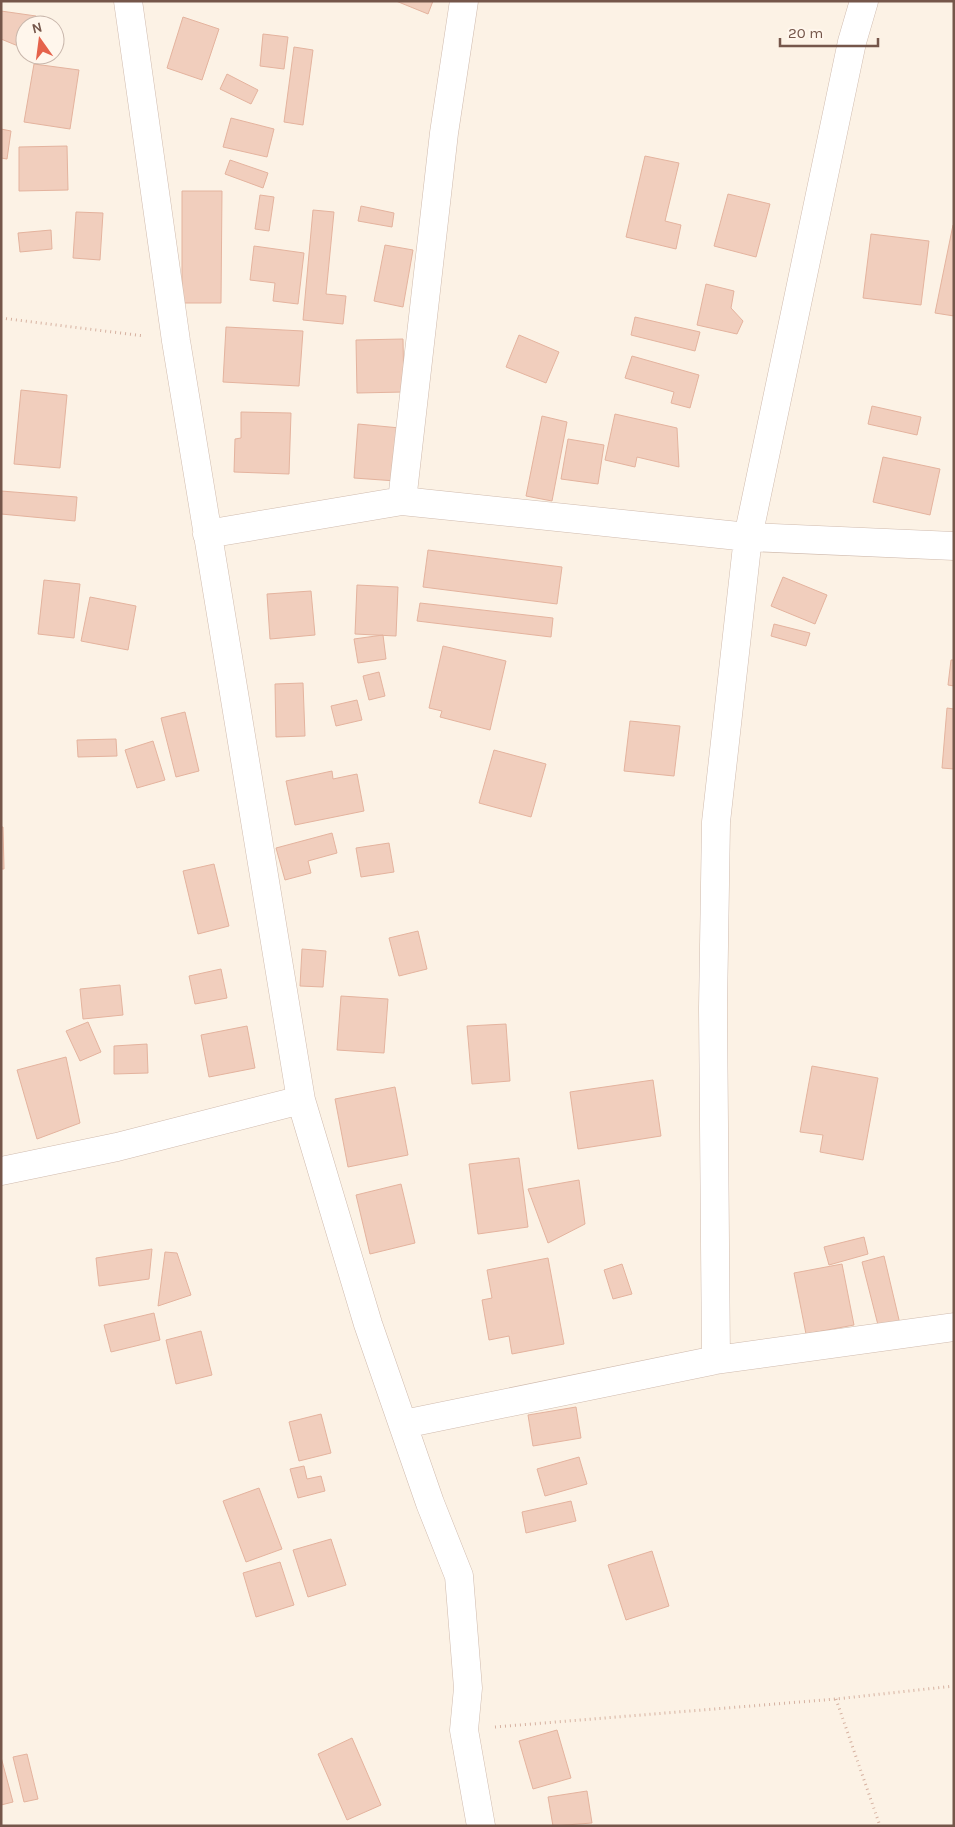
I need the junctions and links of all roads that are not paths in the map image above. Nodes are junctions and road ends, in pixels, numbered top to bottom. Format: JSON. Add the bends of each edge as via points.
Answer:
{"nodes":[{"id":1,"x":128,"y":1,"type":"edge"},
{"id":2,"x":464,"y":1,"type":"edge"},
{"id":3,"x":864,"y":1,"type":"edge"},
{"id":4,"x":402,"y":501,"type":"junction"},
{"id":5,"x":207,"y":534,"type":"junction"},
{"id":6,"x":748,"y":537,"type":"junction"},
{"id":7,"x":954,"y":546,"type":"edge"},
{"id":8,"x":301,"y":1100,"type":"junction"},
{"id":9,"x":1,"y":1171,"type":"edge"},
{"id":10,"x":954,"y":1327,"type":"edge"},
{"id":11,"x":716,"y":1360,"type":"junction"},
{"id":12,"x":404,"y":1424,"type":"junction"},
{"id":13,"x":481,"y":1826,"type":"edge"}],
"edges":[{"from":1,"to":5,"type":"street"},
{"from":2,"to":4,"type":"street","via":[[444,132]]},
{"from":3,"to":6,"type":"street","via":[[850,51]]},
{"from":4,"to":5,"type":"street"},
{"from":4,"to":6,"type":"street"},
{"from":5,"to":8,"type":"street"},
{"from":6,"to":7,"type":"street"},
{"from":6,"to":11,"type":"street","via":[[716,822],[713,1008]]},
{"from":8,"to":9,"type":"street","via":[[117,1147]]},
{"from":8,"to":12,"type":"street","via":[[368,1324]]},
{"from":10,"to":11,"type":"street"},
{"from":11,"to":12,"type":"street"},
{"from":12,"to":13,"type":"street","via":[[458,1576],[468,1688],[464,1730]]}]}
